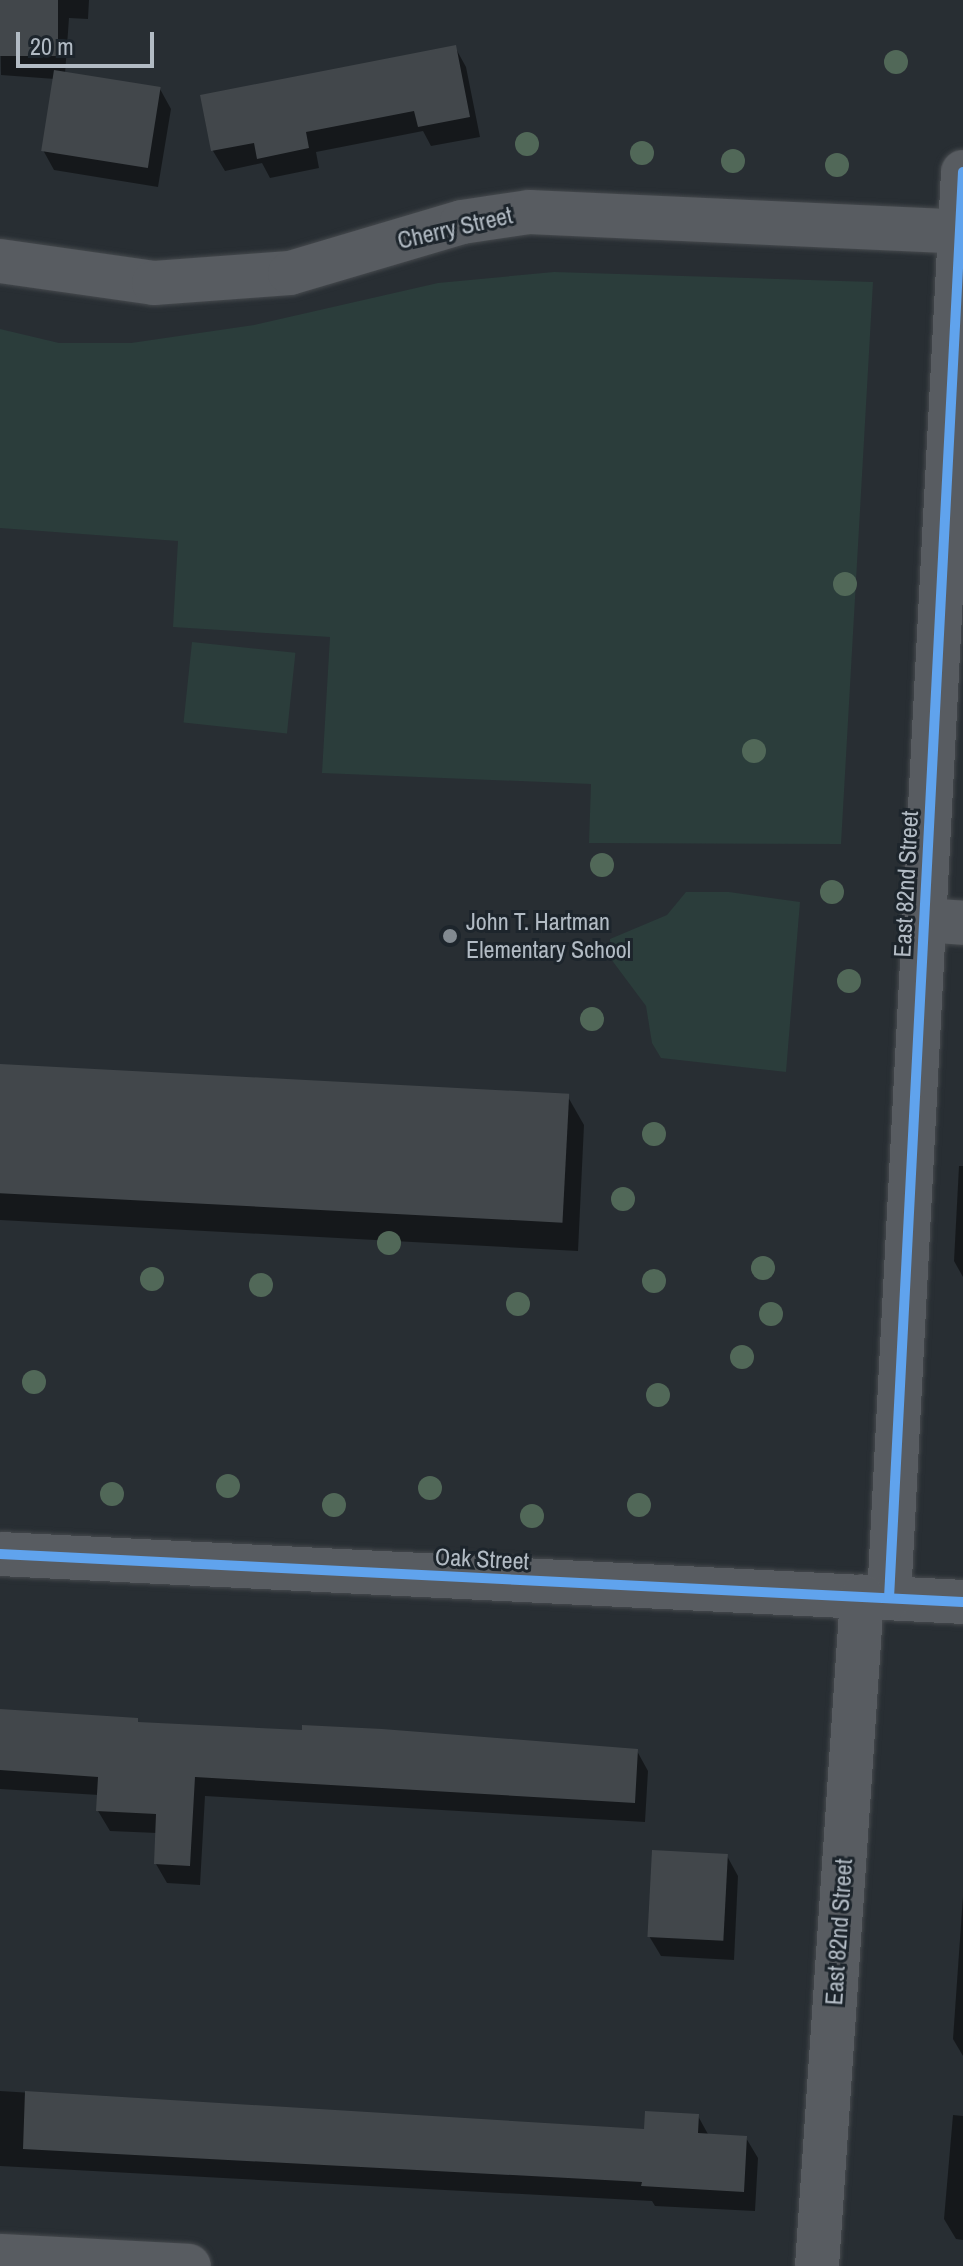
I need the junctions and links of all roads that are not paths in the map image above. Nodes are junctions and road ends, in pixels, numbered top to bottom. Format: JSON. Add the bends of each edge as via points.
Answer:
{"nodes":[{"id":1,"x":963,"y":172,"type":"edge"},
{"id":2,"x":961,"y":232,"type":"edge"},
{"id":3,"x":0,"y":261,"type":"edge"},
{"id":4,"x":943,"y":922,"type":"edge"},
{"id":5,"x":0,"y":1554,"type":"edge"},
{"id":6,"x":875,"y":1598,"type":"junction"},
{"id":7,"x":963,"y":1602,"type":"edge"},
{"id":8,"x":0,"y":2256,"type":"edge"},
{"id":9,"x":189,"y":2266,"type":"edge"},
{"id":10,"x":817,"y":2266,"type":"edge"}],
"edges":[{"from":1,"to":2,"type":"street","name":"East 82nd Street"},
{"from":2,"to":3,"type":"street","name":"Cherry Street","via":[[529,212],[462,222],[290,273],[154,283]]},
{"from":2,"to":4,"type":"street","name":"East 82nd Street"},
{"from":4,"to":6,"type":"street","name":"East 82nd Street"},
{"from":5,"to":6,"type":"street","name":"Oak Street"},
{"from":6,"to":7,"type":"street","name":"Oak Street"},
{"from":6,"to":10,"type":"street","name":"East 82nd Street"},
{"from":8,"to":9,"type":"street"}]}
